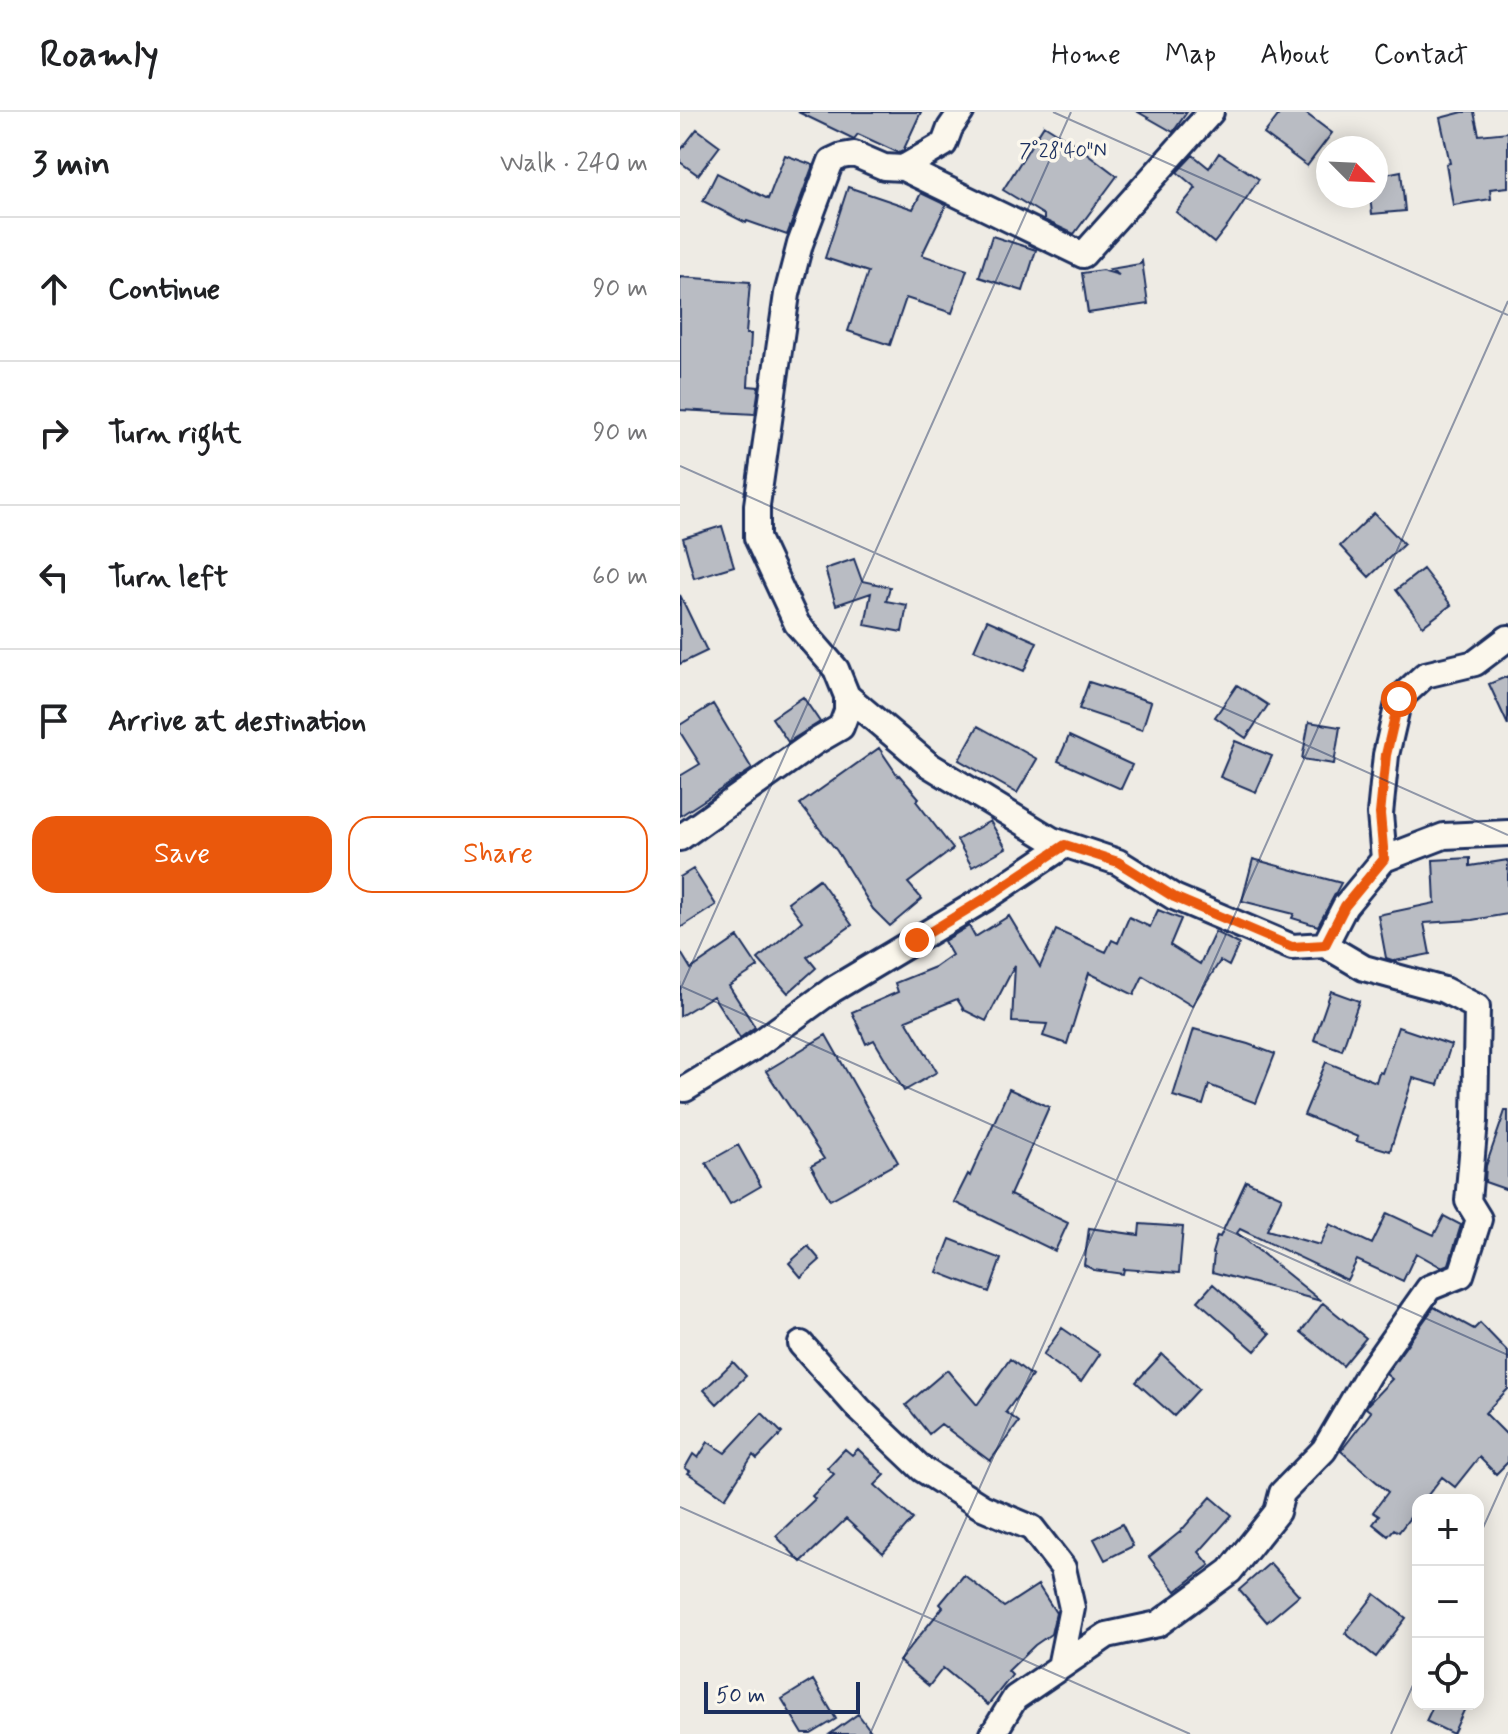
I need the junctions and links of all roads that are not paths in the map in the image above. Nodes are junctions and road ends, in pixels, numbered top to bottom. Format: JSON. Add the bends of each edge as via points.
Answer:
{"nodes":[{"id":1,"x":961,"y":112,"type":"edge"},
{"id":2,"x":1211,"y":112,"type":"edge"},
{"id":3,"x":903,"y":168,"type":"junction"},
{"id":4,"x":1508,"y":638,"type":"edge"},
{"id":5,"x":847,"y":696,"type":"junction"},
{"id":6,"x":1508,"y":833,"type":"edge"},
{"id":7,"x":680,"y":838,"type":"edge"},
{"id":8,"x":1065,"y":845,"type":"junction"},
{"id":9,"x":1384,"y":859,"type":"junction"},
{"id":10,"x":1325,"y":945,"type":"junction"},
{"id":11,"x":685,"y":1089,"type":"dead end"},
{"id":12,"x":801,"y":1344,"type":"dead end"},
{"id":13,"x":1060,"y":1667,"type":"junction"},
{"id":14,"x":993,"y":1734,"type":"edge"}],
"edges":[{"from":1,"to":3,"type":"street","via":[[944,144]]},
{"from":2,"to":3,"type":"street","via":[[1083,255]]},
{"from":3,"to":5,"type":"street","via":[[884,167],[854,154],[831,161],[787,294],[757,505],[757,538],[797,624],[836,669]]},
{"from":4,"to":9,"type":"street","via":[[1475,663],[1425,675],[1399,699],[1380,814]]},
{"from":5,"to":7,"type":"street","via":[[841,727]]},
{"from":5,"to":8,"type":"street","via":[[929,765]]},
{"from":6,"to":9,"type":"street","via":[[1444,836]]},
{"from":8,"to":10,"type":"street","via":[[1118,862],[1174,897],[1292,947]]},
{"from":8,"to":11,"type":"street"},
{"from":9,"to":10,"type":"street","via":[[1345,906]]},
{"from":10,"to":13,"type":"street","via":[[1364,968],[1444,990],[1477,1007],[1468,1201],[1479,1219],[1461,1275],[1429,1288],[1369,1373],[1324,1450],[1282,1493],[1277,1512],[1230,1571],[1158,1624],[1107,1635]]},
{"from":12,"to":13,"type":"street","via":[[922,1469],[982,1507],[1032,1528],[1063,1568],[1072,1608]]},
{"from":13,"to":14,"type":"street","via":[[1015,1698]]}]}
